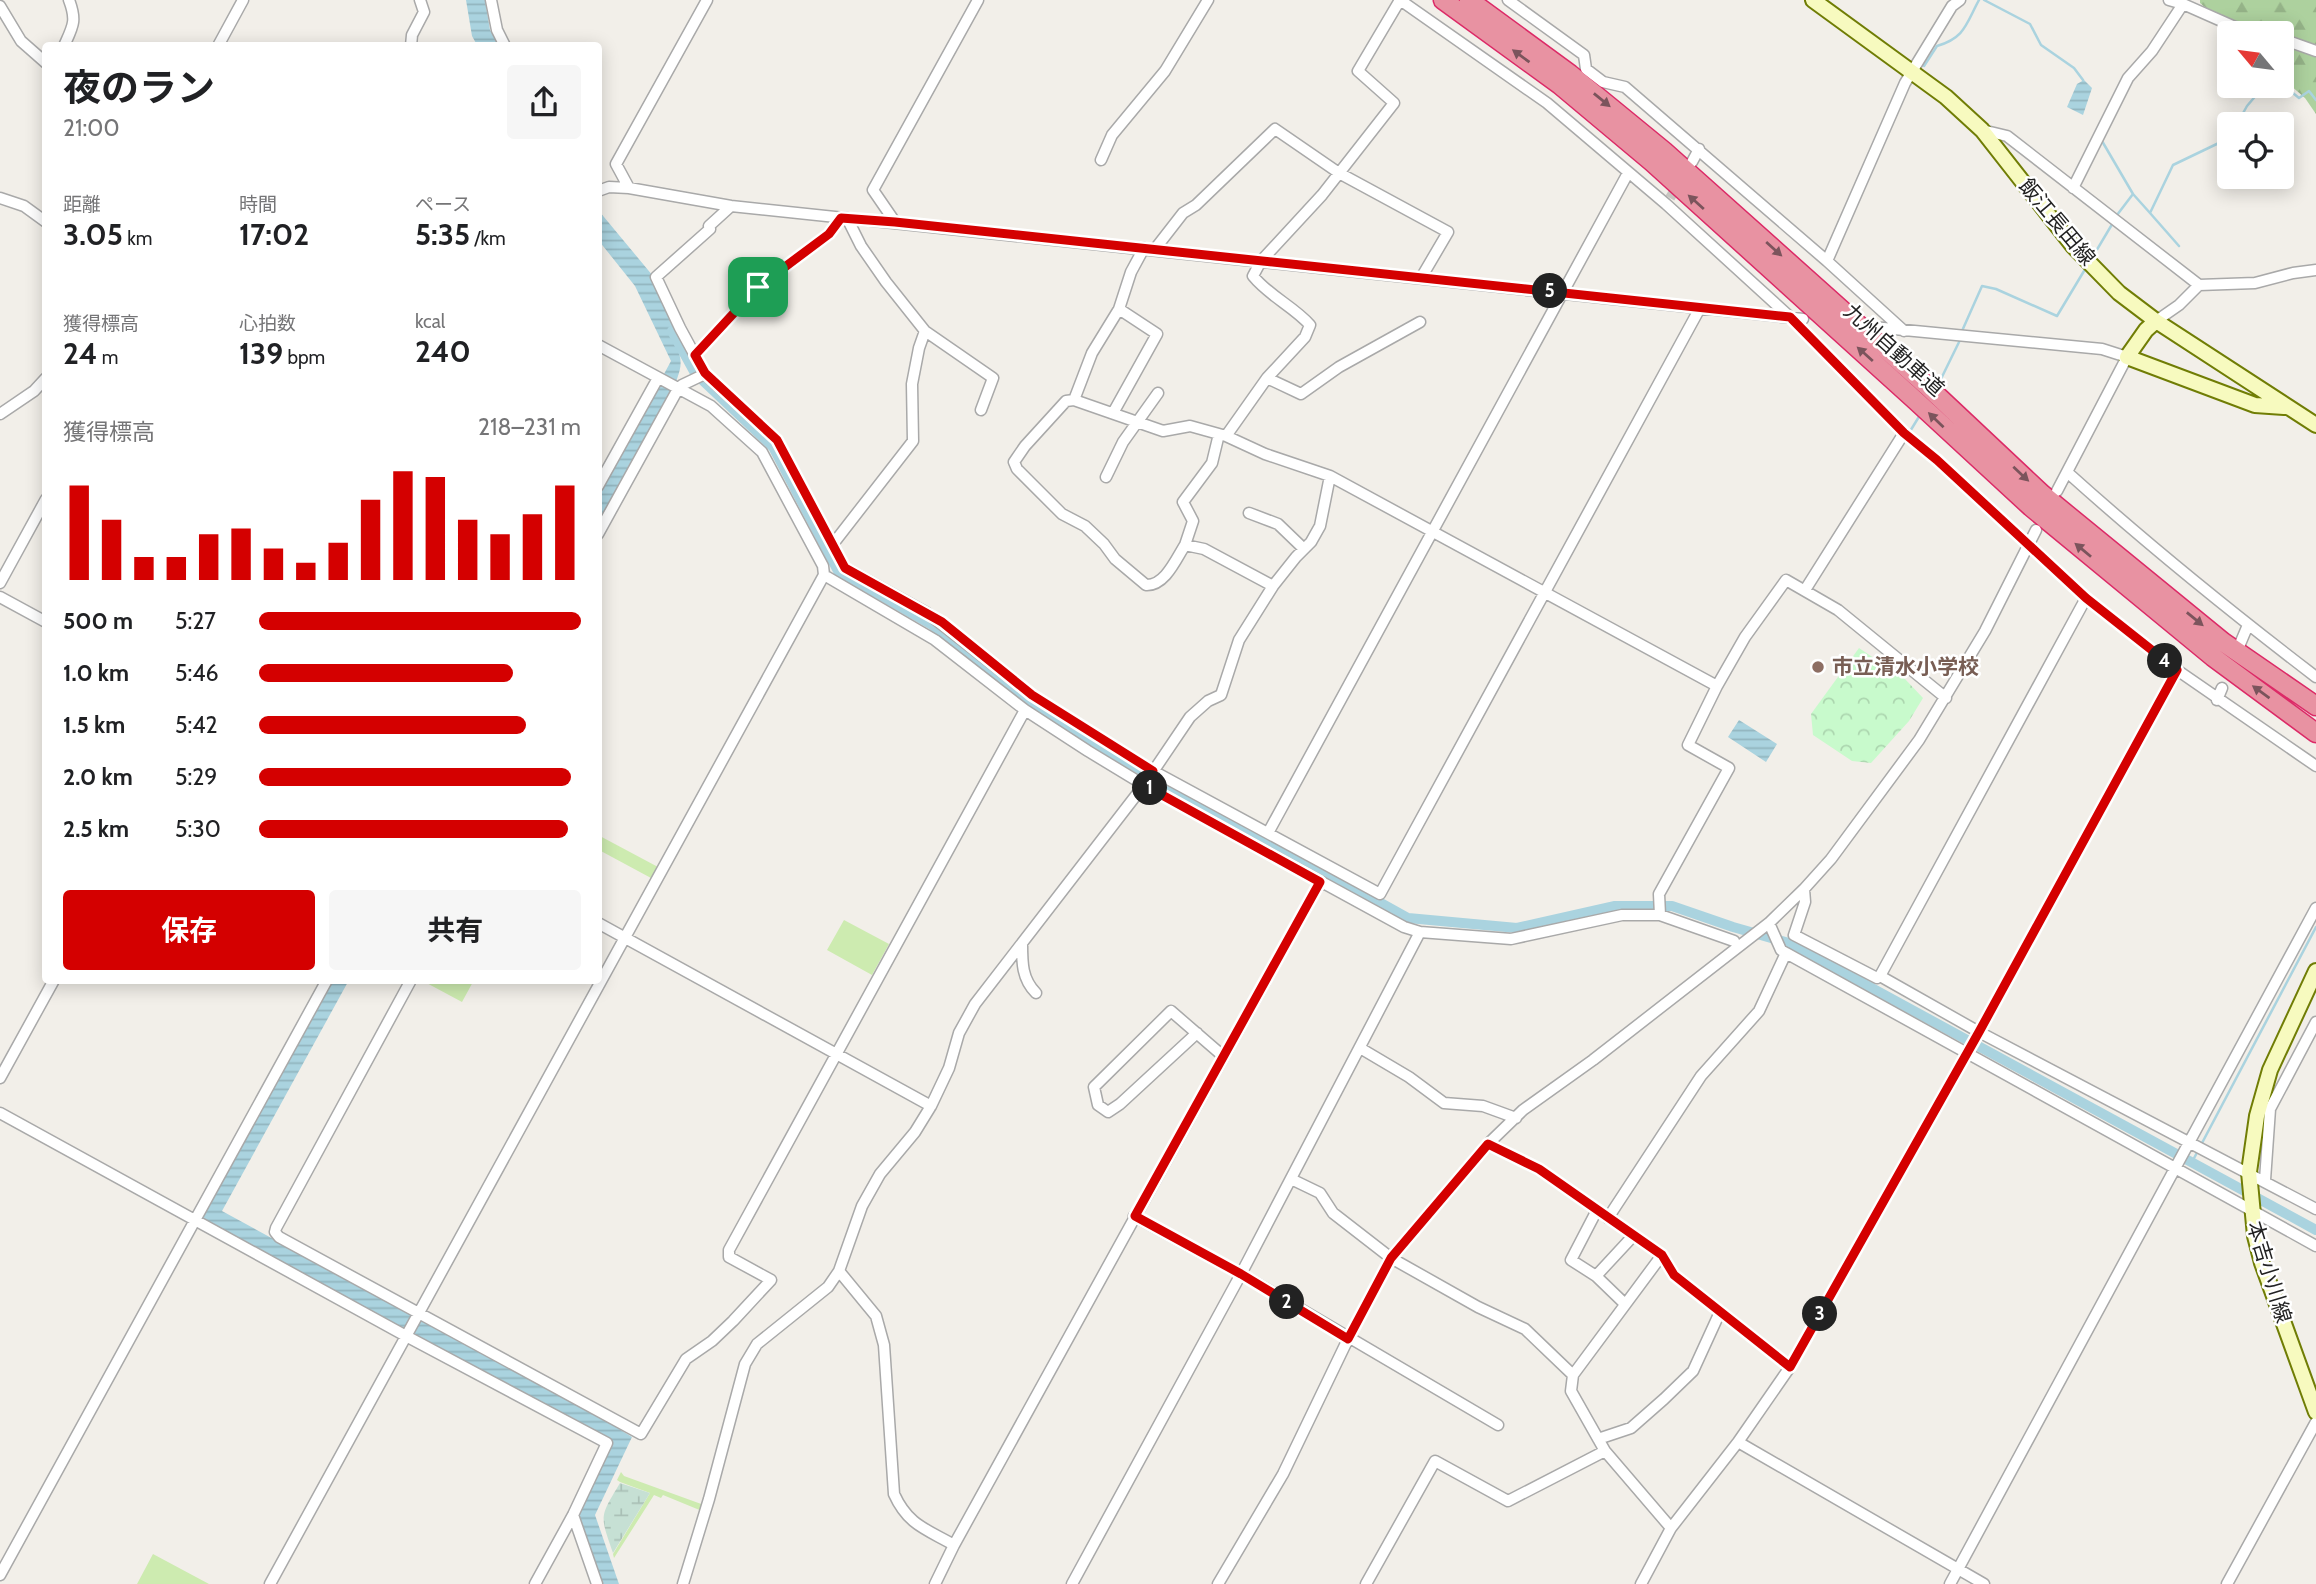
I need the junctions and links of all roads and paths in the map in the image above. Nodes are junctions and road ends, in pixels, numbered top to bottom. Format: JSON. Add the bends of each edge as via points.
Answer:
{"nodes":[{"id":1,"x":69,"y":0,"type":"edge"},
{"id":2,"x":243,"y":0,"type":"edge"},
{"id":3,"x":420,"y":0,"type":"edge"},
{"id":4,"x":491,"y":0,"type":"edge"},
{"id":5,"x":707,"y":0,"type":"edge"},
{"id":6,"x":978,"y":0,"type":"edge"},
{"id":7,"x":1208,"y":0,"type":"edge"},
{"id":8,"x":1400,"y":0,"type":"edge"},
{"id":9,"x":1443,"y":0,"type":"edge"},
{"id":10,"x":1469,"y":0,"type":"edge"},
{"id":11,"x":1508,"y":0,"type":"edge"},
{"id":12,"x":1813,"y":0,"type":"edge"},
{"id":13,"x":1960,"y":0,"type":"edge"},
{"id":14,"x":2169,"y":0,"type":"edge"},
{"id":15,"x":2183,"y":4,"type":"junction"},
{"id":16,"x":0,"y":6,"type":"edge"},
{"id":17,"x":2221,"y":21,"type":"edge"},
{"id":18,"x":66,"y":42,"type":"edge"},
{"id":19,"x":220,"y":42,"type":"edge"},
{"id":20,"x":411,"y":42,"type":"edge"},
{"id":21,"x":503,"y":42,"type":"edge"},
{"id":22,"x":2294,"y":43,"type":"edge"},
{"id":23,"x":2316,"y":51,"type":"edge"},
{"id":24,"x":42,"y":59,"type":"edge"},
{"id":25,"x":1910,"y":72,"type":"junction"},
{"id":26,"x":1982,"y":130,"type":"junction"},
{"id":27,"x":1699,"y":149,"type":"junction"},
{"id":28,"x":1101,"y":160,"type":"dead end"},
{"id":29,"x":1692,"y":162,"type":"dead end"},
{"id":30,"x":1339,"y":173,"type":"junction"},
{"id":31,"x":1628,"y":173,"type":"junction"},
{"id":32,"x":629,"y":188,"type":"junction"},
{"id":33,"x":2073,"y":188,"type":"junction"},
{"id":34,"x":602,"y":190,"type":"edge"},
{"id":35,"x":0,"y":198,"type":"edge"},
{"id":36,"x":731,"y":206,"type":"junction"},
{"id":37,"x":844,"y":218,"type":"junction"},
{"id":38,"x":42,"y":219,"type":"edge"},
{"id":39,"x":895,"y":222,"type":"junction"},
{"id":40,"x":1149,"y":249,"type":"junction"},
{"id":41,"x":1261,"y":261,"type":"junction"},
{"id":42,"x":1827,"y":261,"type":"junction"},
{"id":43,"x":2316,"y":270,"type":"edge"},
{"id":44,"x":1421,"y":278,"type":"junction"},
{"id":45,"x":2199,"y":285,"type":"junction"},
{"id":46,"x":1561,"y":293,"type":"junction"},
{"id":47,"x":1700,"y":308,"type":"junction"},
{"id":48,"x":1119,"y":309,"type":"junction"},
{"id":49,"x":1790,"y":317,"type":"junction"},
{"id":50,"x":1803,"y":319,"type":"dead end"},
{"id":51,"x":2156,"y":321,"type":"junction"},
{"id":52,"x":1420,"y":322,"type":"dead end"},
{"id":53,"x":1873,"y":327,"type":"dead end"},
{"id":54,"x":925,"y":331,"type":"junction"},
{"id":55,"x":1904,"y":331,"type":"junction"},
{"id":56,"x":602,"y":347,"type":"edge"},
{"id":57,"x":695,"y":355,"type":"junction"},
{"id":58,"x":2127,"y":357,"type":"junction"},
{"id":59,"x":705,"y":373,"type":"junction"},
{"id":60,"x":658,"y":378,"type":"junction"},
{"id":61,"x":1266,"y":378,"type":"junction"},
{"id":62,"x":42,"y":382,"type":"edge"},
{"id":63,"x":678,"y":390,"type":"junction"},
{"id":64,"x":34,"y":391,"type":"junction"},
{"id":65,"x":1158,"y":393,"type":"dead end"},
{"id":66,"x":1921,"y":393,"type":"junction"},
{"id":67,"x":42,"y":394,"type":"edge"},
{"id":68,"x":1074,"y":400,"type":"junction"},
{"id":69,"x":2285,"y":407,"type":"junction"},
{"id":70,"x":981,"y":410,"type":"dead end"},
{"id":71,"x":1113,"y":413,"type":"junction"},
{"id":72,"x":0,"y":414,"type":"edge"},
{"id":73,"x":1138,"y":422,"type":"junction"},
{"id":74,"x":2316,"y":425,"type":"edge"},
{"id":75,"x":1904,"y":433,"type":"junction"},
{"id":76,"x":1964,"y":434,"type":"junction"},
{"id":77,"x":1223,"y":435,"type":"junction"},
{"id":78,"x":2067,"y":472,"type":"junction"},
{"id":79,"x":1330,"y":476,"type":"junction"},
{"id":80,"x":1106,"y":477,"type":"dead end"},
{"id":81,"x":602,"y":479,"type":"edge"},
{"id":82,"x":2057,"y":491,"type":"dead end"},
{"id":83,"x":42,"y":506,"type":"edge"},
{"id":84,"x":1249,"y":513,"type":"dead end"},
{"id":85,"x":602,"y":527,"type":"edge"},
{"id":86,"x":2036,"y":530,"type":"dead end"},
{"id":87,"x":1432,"y":531,"type":"junction"},
{"id":88,"x":833,"y":544,"type":"junction"},
{"id":89,"x":2028,"y":544,"type":"junction"},
{"id":90,"x":1185,"y":545,"type":"junction"},
{"id":91,"x":1304,"y":549,"type":"junction"},
{"id":92,"x":824,"y":575,"type":"junction"},
{"id":93,"x":0,"y":583,"type":"edge"},
{"id":94,"x":1273,"y":586,"type":"junction"},
{"id":95,"x":1805,"y":590,"type":"junction"},
{"id":96,"x":1544,"y":593,"type":"junction"},
{"id":97,"x":0,"y":597,"type":"edge"},
{"id":98,"x":2086,"y":598,"type":"junction"},
{"id":99,"x":42,"y":620,"type":"edge"},
{"id":100,"x":2248,"y":625,"type":"junction"},
{"id":101,"x":2240,"y":644,"type":"dead end"},
{"id":102,"x":2177,"y":670,"type":"junction"},
{"id":103,"x":2316,"y":677,"type":"edge"},
{"id":104,"x":1717,"y":686,"type":"junction"},
{"id":105,"x":2222,"y":688,"type":"dead end"},
{"id":106,"x":1946,"y":698,"type":"junction"},
{"id":107,"x":2217,"y":699,"type":"junction"},
{"id":108,"x":2316,"y":705,"type":"edge"},
{"id":109,"x":1025,"y":710,"type":"junction"},
{"id":110,"x":2316,"y":733,"type":"edge"},
{"id":111,"x":2316,"y":766,"type":"edge"},
{"id":112,"x":1153,"y":771,"type":"junction"},
{"id":113,"x":1144,"y":785,"type":"junction"},
{"id":114,"x":1268,"y":833,"type":"junction"},
{"id":115,"x":1320,"y":882,"type":"junction"},
{"id":116,"x":1804,"y":889,"type":"junction"},
{"id":117,"x":2316,"y":908,"type":"edge"},
{"id":118,"x":1660,"y":913,"type":"junction"},
{"id":119,"x":602,"y":925,"type":"edge"},
{"id":120,"x":1771,"y":926,"type":"junction"},
{"id":121,"x":1420,"y":932,"type":"junction"},
{"id":122,"x":624,"y":937,"type":"junction"},
{"id":123,"x":1734,"y":941,"type":"dead end"},
{"id":124,"x":1022,"y":942,"type":"junction"},
{"id":125,"x":1786,"y":953,"type":"junction"},
{"id":126,"x":2316,"y":971,"type":"edge"},
{"id":127,"x":1880,"y":976,"type":"junction"},
{"id":128,"x":602,"y":977,"type":"edge"},
{"id":129,"x":52,"y":984,"type":"edge"},
{"id":130,"x":325,"y":984,"type":"edge"},
{"id":131,"x":409,"y":984,"type":"edge"},
{"id":132,"x":598,"y":984,"type":"edge"},
{"id":133,"x":1036,"y":993,"type":"dead end"},
{"id":134,"x":2316,"y":1022,"type":"edge"},
{"id":135,"x":1979,"y":1032,"type":"junction"},
{"id":136,"x":1197,"y":1033,"type":"junction"},
{"id":137,"x":1360,"y":1048,"type":"junction"},
{"id":138,"x":1967,"y":1052,"type":"junction"},
{"id":139,"x":836,"y":1053,"type":"junction"},
{"id":140,"x":1223,"y":1056,"type":"junction"},
{"id":141,"x":0,"y":1078,"type":"edge"},
{"id":142,"x":931,"y":1106,"type":"junction"},
{"id":143,"x":0,"y":1113,"type":"edge"},
{"id":144,"x":1516,"y":1118,"type":"junction"},
{"id":145,"x":2190,"y":1143,"type":"junction"},
{"id":146,"x":1488,"y":1144,"type":"junction"},
{"id":147,"x":2176,"y":1167,"type":"junction"},
{"id":148,"x":2249,"y":1172,"type":"junction"},
{"id":149,"x":1291,"y":1179,"type":"junction"},
{"id":150,"x":2265,"y":1180,"type":"junction"},
{"id":151,"x":2316,"y":1209,"type":"edge"},
{"id":152,"x":1597,"y":1210,"type":"junction"},
{"id":153,"x":2251,"y":1210,"type":"junction"},
{"id":154,"x":1135,"y":1216,"type":"junction"},
{"id":155,"x":1608,"y":1217,"type":"junction"},
{"id":156,"x":195,"y":1220,"type":"junction"},
{"id":157,"x":1634,"y":1235,"type":"junction"},
{"id":158,"x":2316,"y":1246,"type":"edge"},
{"id":159,"x":1662,"y":1255,"type":"junction"},
{"id":160,"x":1391,"y":1258,"type":"junction"},
{"id":161,"x":839,"y":1271,"type":"junction"},
{"id":162,"x":1241,"y":1274,"type":"junction"},
{"id":163,"x":1596,"y":1276,"type":"junction"},
{"id":164,"x":1625,"y":1304,"type":"junction"},
{"id":165,"x":1720,"y":1311,"type":"junction"},
{"id":166,"x":419,"y":1314,"type":"junction"},
{"id":167,"x":406,"y":1336,"type":"junction"},
{"id":168,"x":1348,"y":1339,"type":"junction"},
{"id":169,"x":1790,"y":1367,"type":"junction"},
{"id":170,"x":1573,"y":1375,"type":"junction"},
{"id":171,"x":2316,"y":1412,"type":"edge"},
{"id":172,"x":2316,"y":1422,"type":"edge"},
{"id":173,"x":1497,"y":1425,"type":"dead end"},
{"id":174,"x":1598,"y":1439,"type":"junction"},
{"id":175,"x":1738,"y":1442,"type":"junction"},
{"id":176,"x":1605,"y":1451,"type":"junction"},
{"id":177,"x":573,"y":1515,"type":"junction"},
{"id":178,"x":1671,"y":1528,"type":"junction"},
{"id":179,"x":954,"y":1545,"type":"junction"},
{"id":180,"x":1958,"y":1570,"type":"junction"},
{"id":181,"x":0,"y":1575,"type":"edge"},
{"id":182,"x":270,"y":1584,"type":"edge"},
{"id":183,"x":535,"y":1584,"type":"edge"},
{"id":184,"x":597,"y":1584,"type":"edge"},
{"id":185,"x":683,"y":1584,"type":"edge"},
{"id":186,"x":935,"y":1584,"type":"edge"},
{"id":187,"x":1072,"y":1584,"type":"edge"},
{"id":188,"x":1218,"y":1584,"type":"edge"},
{"id":189,"x":1366,"y":1584,"type":"edge"},
{"id":190,"x":1641,"y":1584,"type":"edge"},
{"id":191,"x":1950,"y":1584,"type":"edge"},
{"id":192,"x":1984,"y":1584,"type":"edge"},
{"id":193,"x":2227,"y":1584,"type":"edge"}],
"edges":[{"from":1,"to":18,"type":"street","via":[[75,16]]},
{"from":2,"to":19,"type":"street"},
{"from":3,"to":20,"type":"street","via":[[424,12]]},
{"from":4,"to":21,"type":"street"},
{"from":5,"to":32,"type":"street","via":[[616,164]]},
{"from":6,"to":39,"type":"street","via":[[873,190]]},
{"from":7,"to":28,"type":"street","via":[[1165,71],[1112,135]]},
{"from":8,"to":30,"type":"street","via":[[1358,71],[1394,103]]},
{"from":8,"to":31,"type":"street","via":[[1547,103]]},
{"from":66,"to":9,"type":"highway","name":"九州自動車道","one_way":true,"via":[[1560,85]]},
{"from":10,"to":66,"type":"highway","name":"九州自動車道","one_way":true,"via":[[1664,151]]},
{"from":11,"to":27,"type":"street","via":[[1584,55],[1586,69],[1603,82],[1625,87]]},
{"from":12,"to":25,"type":"main road","name":"飯江長田線"},
{"from":13,"to":25,"type":"street"},
{"from":14,"to":15,"type":"street"},
{"from":15,"to":17,"type":"street"},
{"from":15,"to":33,"type":"street","via":[[2128,78]]},
{"from":16,"to":24,"type":"street","via":[[21,41]]},
{"from":22,"to":23,"type":"street"},
{"from":25,"to":26,"type":"main road","name":"飯江長田線"},
{"from":25,"to":42,"type":"street"},
{"from":26,"to":33,"type":"street","via":[[2007,136]]},
{"from":26,"to":51,"type":"main road","name":"飯江長田線","via":[[2074,246],[2119,293]]},
{"from":27,"to":29,"type":"street"},
{"from":27,"to":42,"type":"street"},
{"from":30,"to":40,"type":"street","via":[[1275,129]]},
{"from":30,"to":41,"type":"street"},
{"from":30,"to":44,"type":"street","via":[[1448,232]]},
{"from":31,"to":46,"type":"street"},
{"from":31,"to":49,"type":"street","via":[[1668,201]]},
{"from":32,"to":34,"type":"street"},
{"from":32,"to":36,"type":"street"},
{"from":33,"to":45,"type":"street"},
{"from":35,"to":38,"type":"street","via":[[24,206]]},
{"from":36,"to":37,"type":"street"},
{"from":36,"to":57,"type":"street","via":[[656,277]]},
{"from":37,"to":39,"type":"street"},
{"from":37,"to":54,"type":"street"},
{"from":37,"to":57,"type":"street","via":[[758,287]]},
{"from":39,"to":40,"type":"street"},
{"from":40,"to":41,"type":"street"},
{"from":40,"to":48,"type":"street","via":[[1131,272]]},
{"from":41,"to":44,"type":"street"},
{"from":41,"to":61,"type":"street","via":[[1253,276],[1310,325],[1305,337]]},
{"from":42,"to":55,"type":"street"},
{"from":43,"to":45,"type":"street","via":[[2255,283]]},
{"from":44,"to":46,"type":"street"},
{"from":45,"to":51,"type":"street"},
{"from":46,"to":47,"type":"street"},
{"from":46,"to":87,"type":"street"},
{"from":47,"to":49,"type":"street"},
{"from":47,"to":96,"type":"street"},
{"from":48,"to":68,"type":"street","via":[[1091,353]]},
{"from":48,"to":71,"type":"street","via":[[1157,334]]},
{"from":49,"to":50,"type":"street"},
{"from":49,"to":75,"type":"street"},
{"from":51,"to":58,"type":"main road"},
{"from":51,"to":69,"type":"main road","name":"飯江長田線"},
{"from":52,"to":61,"type":"street","via":[[1301,394]]},
{"from":53,"to":55,"type":"street"},
{"from":54,"to":70,"type":"street","via":[[993,379]]},
{"from":54,"to":88,"type":"street","via":[[912,384],[913,441]]},
{"from":55,"to":58,"type":"street","via":[[2102,349]]},
{"from":56,"to":60,"type":"street"},
{"from":57,"to":59,"type":"street"},
{"from":58,"to":69,"type":"main road","via":[[2255,405]]},
{"from":58,"to":78,"type":"street"},
{"from":59,"to":63,"type":"street"},
{"from":59,"to":88,"type":"street","via":[[777,440]]},
{"from":60,"to":63,"type":"street"},
{"from":60,"to":81,"type":"street"},
{"from":61,"to":77,"type":"street"},
{"from":62,"to":64,"type":"street"},
{"from":63,"to":85,"type":"street"},
{"from":63,"to":92,"type":"street","via":[[711,406],[761,452]]},
{"from":64,"to":67,"type":"street"},
{"from":64,"to":72,"type":"street"},
{"from":65,"to":73,"type":"street"},
{"from":66,"to":76,"type":"highway","name":"九州自動車道"},
{"from":68,"to":71,"type":"street"},
{"from":68,"to":90,"type":"street","via":[[1059,406],[1025,446],[1014,462],[1017,468],[1062,514],[1085,526],[1146,585],[1162,580]]},
{"from":69,"to":74,"type":"main road","name":"飯江長田線"},
{"from":71,"to":73,"type":"street"},
{"from":73,"to":77,"type":"street","via":[[1163,431],[1190,426]]},
{"from":73,"to":80,"type":"street"},
{"from":75,"to":89,"type":"street"},
{"from":75,"to":95,"type":"street"},
{"from":76,"to":108,"type":"highway","name":"九州自動車道","one_way":true,"via":[[2223,642]]},
{"from":110,"to":76,"type":"highway","name":"九州自動車道","one_way":true,"via":[[2202,648],[2031,507]]},
{"from":77,"to":79,"type":"street"},
{"from":77,"to":90,"type":"street","via":[[1212,463],[1183,502],[1193,521]]},
{"from":78,"to":82,"type":"street"},
{"from":78,"to":100,"type":"street"},
{"from":79,"to":87,"type":"street"},
{"from":79,"to":91,"type":"street","via":[[1320,526]]},
{"from":83,"to":93,"type":"street"},
{"from":84,"to":91,"type":"street","via":[[1278,524]]},
{"from":86,"to":89,"type":"street"},
{"from":87,"to":96,"type":"street"},
{"from":87,"to":114,"type":"street"},
{"from":88,"to":112,"type":"street","via":[[845,568],[942,622],[1032,695]]},
{"from":89,"to":98,"type":"street"},
{"from":89,"to":106,"type":"street"},
{"from":90,"to":94,"type":"street","via":[[1204,549]]},
{"from":91,"to":94,"type":"street"},
{"from":92,"to":109,"type":"street","via":[[920,631]]},
{"from":92,"to":122,"type":"street"},
{"from":94,"to":112,"type":"street","via":[[1239,640],[1220,695],[1190,717]]},
{"from":95,"to":104,"type":"street","via":[[1786,580]]},
{"from":95,"to":106,"type":"street","via":[[1838,610]]},
{"from":96,"to":104,"type":"street"},
{"from":96,"to":114,"type":"street","via":[[1380,894]]},
{"from":97,"to":99,"type":"street"},
{"from":98,"to":102,"type":"street"},
{"from":98,"to":127,"type":"street"},
{"from":100,"to":101,"type":"street"},
{"from":100,"to":103,"type":"street"},
{"from":102,"to":107,"type":"street"},
{"from":102,"to":135,"type":"street"},
{"from":104,"to":118,"type":"street","via":[[1688,745],[1729,768],[1659,894]]},
{"from":105,"to":107,"type":"street"},
{"from":106,"to":116,"type":"street","via":[[1831,859]]},
{"from":107,"to":111,"type":"street"},
{"from":109,"to":113,"type":"street"},
{"from":109,"to":139,"type":"street"},
{"from":112,"to":113,"type":"street"},
{"from":112,"to":114,"type":"street"},
{"from":113,"to":115,"type":"street"},
{"from":113,"to":124,"type":"street"},
{"from":115,"to":121,"type":"street"},
{"from":115,"to":140,"type":"street"},
{"from":116,"to":120,"type":"street"},
{"from":116,"to":127,"type":"street","via":[[1805,902],[1794,935]]},
{"from":117,"to":145,"type":"street"},
{"from":118,"to":121,"type":"street","via":[[1622,915],[1511,939]]},
{"from":118,"to":123,"type":"street"},
{"from":119,"to":122,"type":"street"},
{"from":120,"to":125,"type":"street"},
{"from":120,"to":144,"type":"street"},
{"from":121,"to":137,"type":"street"},
{"from":122,"to":128,"type":"street"},
{"from":122,"to":139,"type":"street"},
{"from":124,"to":133,"type":"street","via":[[1027,984]]},
{"from":124,"to":142,"type":"street","via":[[975,1004]]},
{"from":125,"to":138,"type":"street"},
{"from":125,"to":155,"type":"street","via":[[1759,1011],[1702,1076]]},
{"from":126,"to":148,"type":"main road","name":"本吉小川線","via":[[2270,1070],[2256,1116]]},
{"from":127,"to":135,"type":"street"},
{"from":129,"to":141,"type":"street"},
{"from":130,"to":156,"type":"street"},
{"from":131,"to":166,"type":"street","via":[[275,1232]]},
{"from":132,"to":166,"type":"street"},
{"from":134,"to":150,"type":"street","via":[[2270,1109]]},
{"from":135,"to":138,"type":"street"},
{"from":135,"to":145,"type":"street"},
{"from":136,"to":136,"type":"street","via":[[1171,1012],[1094,1087],[1098,1105],[1108,1112],[1120,1104]]},
{"from":136,"to":140,"type":"street"},
{"from":137,"to":144,"type":"street","via":[[1444,1102],[1483,1106]]},
{"from":137,"to":149,"type":"street"},
{"from":138,"to":147,"type":"street"},
{"from":138,"to":169,"type":"street"},
{"from":139,"to":142,"type":"street"},
{"from":139,"to":166,"type":"street","via":[[729,1250],[729,1256],[771,1280],[726,1328],[686,1359],[640,1434]]},
{"from":140,"to":154,"type":"street"},
{"from":142,"to":161,"type":"street","via":[[862,1206]]},
{"from":143,"to":156,"type":"street"},
{"from":144,"to":146,"type":"street"},
{"from":145,"to":147,"type":"street"},
{"from":145,"to":148,"type":"street"},
{"from":146,"to":152,"type":"street","via":[[1539,1169]]},
{"from":146,"to":160,"type":"street"},
{"from":147,"to":153,"type":"street"},
{"from":147,"to":180,"type":"street"},
{"from":148,"to":150,"type":"street"},
{"from":148,"to":153,"type":"main road","name":"本吉小川線"},
{"from":149,"to":160,"type":"street","via":[[1320,1193],[1333,1213]]},
{"from":149,"to":162,"type":"street"},
{"from":150,"to":151,"type":"street"},
{"from":152,"to":155,"type":"street"},
{"from":152,"to":163,"type":"street","via":[[1571,1260]]},
{"from":153,"to":158,"type":"street"},
{"from":153,"to":171,"type":"main road","name":"本吉小川線","via":[[2262,1263]]},
{"from":154,"to":162,"type":"street"},
{"from":154,"to":179,"type":"street"},
{"from":155,"to":157,"type":"street"},
{"from":156,"to":167,"type":"street"},
{"from":156,"to":181,"type":"street"},
{"from":157,"to":159,"type":"street"},
{"from":157,"to":163,"type":"street"},
{"from":159,"to":164,"type":"street"},
{"from":159,"to":165,"type":"street","via":[[1674,1275]]},
{"from":160,"to":168,"type":"street"},
{"from":160,"to":170,"type":"street","via":[[1525,1329]]},
{"from":161,"to":179,"type":"street","via":[[880,1325],[894,1494],[912,1521]]},
{"from":161,"to":185,"type":"street","via":[[828,1287],[757,1344],[745,1364]]},
{"from":162,"to":168,"type":"street"},
{"from":162,"to":187,"type":"street"},
{"from":163,"to":164,"type":"street"},
{"from":164,"to":170,"type":"street"},
{"from":165,"to":169,"type":"street"},
{"from":165,"to":174,"type":"street","via":[[1693,1371],[1631,1428]]},
{"from":166,"to":167,"type":"street"},
{"from":167,"to":177,"type":"street","via":[[607,1443]]},
{"from":167,"to":182,"type":"street"},
{"from":168,"to":173,"type":"street"},
{"from":168,"to":188,"type":"street","via":[[1277,1485]]},
{"from":169,"to":175,"type":"street"},
{"from":170,"to":174,"type":"street","via":[[1571,1391]]},
{"from":172,"to":193,"type":"street"},
{"from":174,"to":176,"type":"street"},
{"from":175,"to":178,"type":"street"},
{"from":175,"to":180,"type":"street"},
{"from":176,"to":178,"type":"street"},
{"from":176,"to":189,"type":"street","via":[[1508,1502],[1434,1461]]},
{"from":177,"to":183,"type":"street"},
{"from":177,"to":184,"type":"street"},
{"from":178,"to":190,"type":"street"},
{"from":179,"to":186,"type":"street"},
{"from":180,"to":191,"type":"street"},
{"from":180,"to":192,"type":"street"}]}
